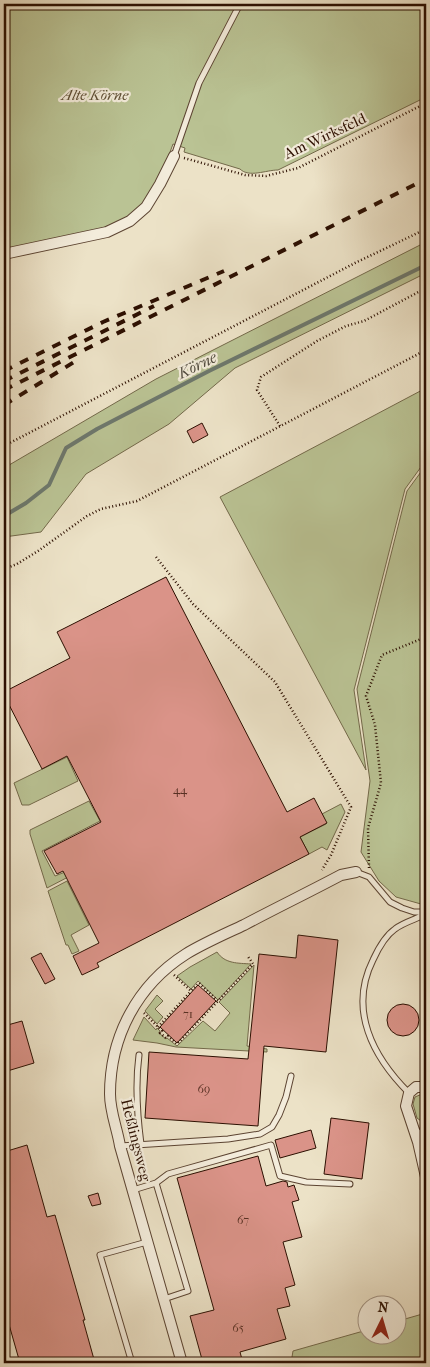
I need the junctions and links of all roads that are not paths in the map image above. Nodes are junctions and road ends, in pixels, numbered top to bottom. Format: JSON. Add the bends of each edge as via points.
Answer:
{"nodes":[{"id":1,"x":240,"y":4,"type":"edge"},
{"id":2,"x":174,"y":156,"type":"joint"},
{"id":3,"x":4,"y":254,"type":"edge"},
{"id":4,"x":356,"y":872,"type":"joint"},
{"id":5,"x":426,"y":913,"type":"edge"},
{"id":6,"x":139,"y":1055,"type":"dead end"},
{"id":7,"x":291,"y":1076,"type":"dead end"},
{"id":8,"x":426,"y":1087,"type":"edge"},
{"id":9,"x":409,"y":1093,"type":"junction"},
{"id":10,"x":426,"y":1129,"type":"edge"},
{"id":11,"x":418,"y":1142,"type":"junction"},
{"id":12,"x":141,"y":1144,"type":"junction"},
{"id":13,"x":120,"y":1146,"type":"junction"},
{"id":14,"x":426,"y":1177,"type":"edge"},
{"id":15,"x":156,"y":1183,"type":"junction"},
{"id":16,"x":350,"y":1184,"type":"dead end"},
{"id":17,"x":133,"y":1190,"type":"junction"},
{"id":18,"x":147,"y":1242,"type":"junction"},
{"id":19,"x":163,"y":1299,"type":"junction"},
{"id":20,"x":132,"y":1363,"type":"edge"},
{"id":21,"x":182,"y":1363,"type":"edge"}],
"edges":[{"from":1,"to":2,"type":"lane","via":[[199,82]]},
{"from":2,"to":3,"type":"street","via":[[146,207],[130,221],[107,232]]},
{"from":4,"to":5,"type":"lane","via":[[369,878],[390,902],[414,912]]},
{"from":4,"to":13,"type":"street","name":"Heßlingsweg","via":[[341,875],[186,954],[140,997],[119,1036],[112,1065],[110,1096]]},
{"from":5,"to":9,"type":"lane","via":[[395,929],[380,946],[370,967],[363,1008],[378,1056]]},
{"from":6,"to":12,"type":"lane","via":[[136,1103]]},
{"from":7,"to":12,"type":"lane","via":[[279,1115],[272,1127],[260,1134]]},
{"from":8,"to":9,"type":"street","via":[[416,1086]]},
{"from":9,"to":11,"type":"street","via":[[406,1106]]},
{"from":10,"to":11,"type":"street"},
{"from":11,"to":14,"type":"street"},
{"from":12,"to":13,"type":"lane"},
{"from":13,"to":17,"type":"street","name":"Heßlingsweg"},
{"from":15,"to":16,"type":"lane","via":[[168,1174],[271,1144],[280,1176],[306,1182]]},
{"from":15,"to":17,"type":"lane"},
{"from":15,"to":19,"type":"lane","via":[[188,1290]]},
{"from":17,"to":18,"type":"street","name":"Heßlingsweg"},
{"from":18,"to":19,"type":"street","name":"Heßlingsweg"},
{"from":18,"to":20,"type":"lane","via":[[100,1256]]},
{"from":19,"to":21,"type":"street","name":"Heßlingsweg"}]}
